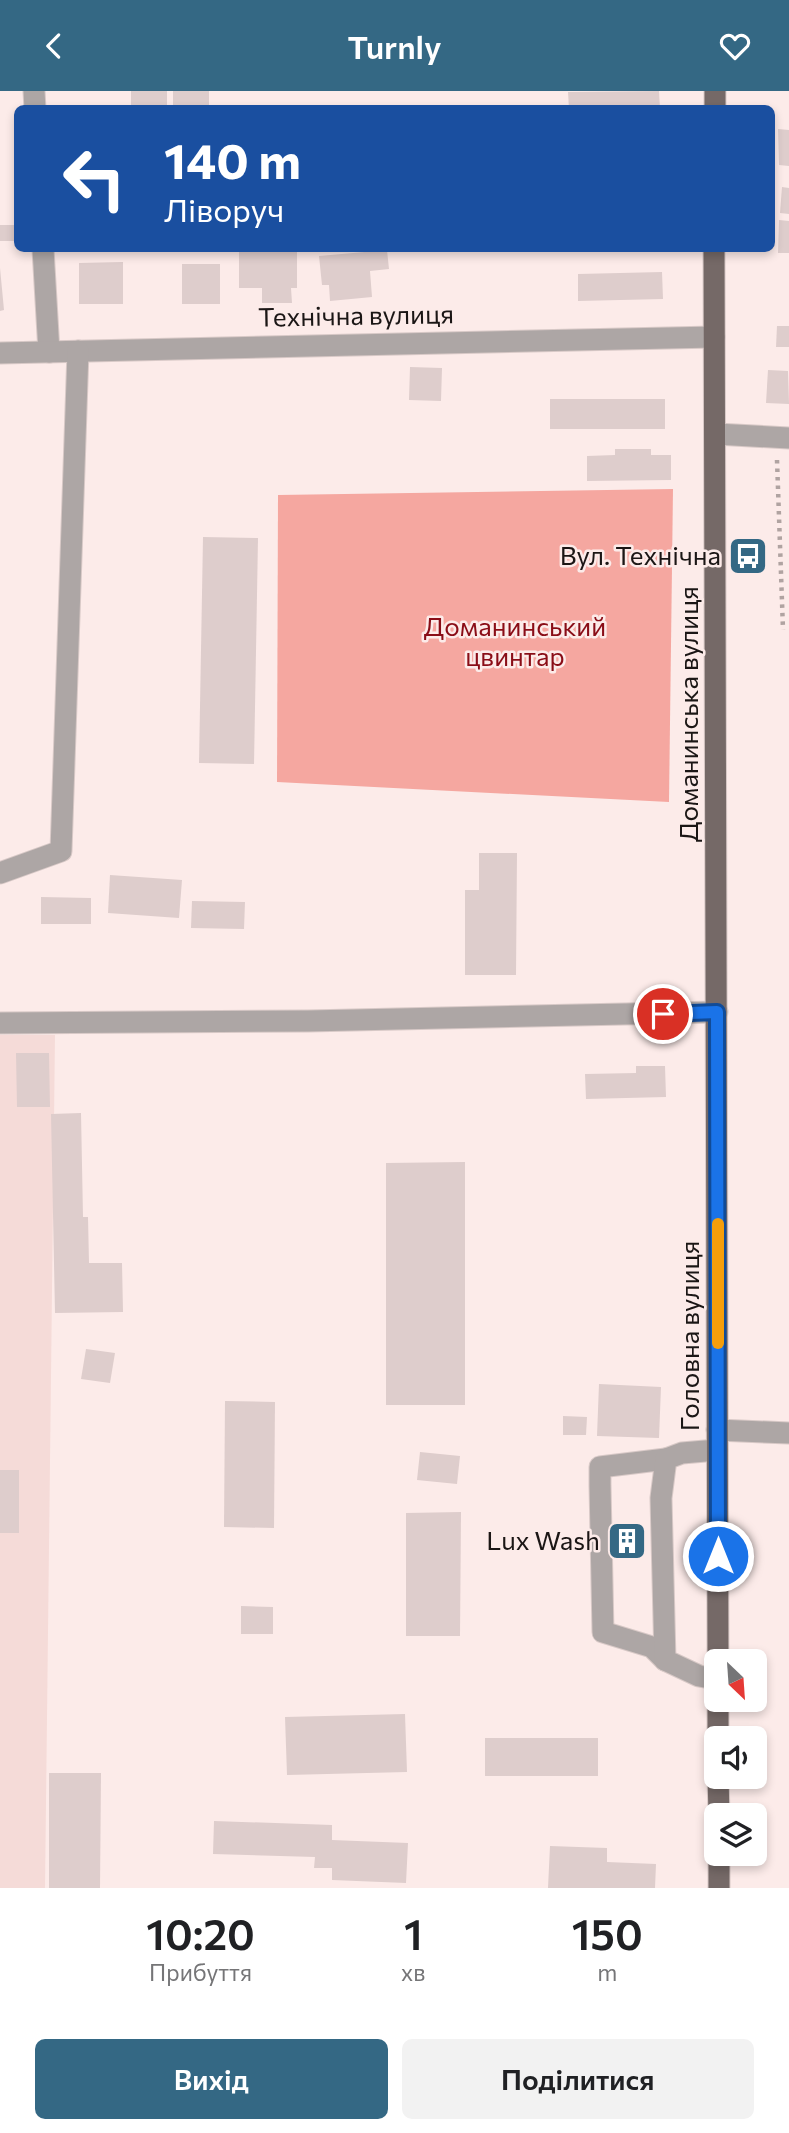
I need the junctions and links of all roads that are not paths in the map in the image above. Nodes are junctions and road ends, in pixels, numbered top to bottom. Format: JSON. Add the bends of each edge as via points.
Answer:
{"nodes":[{"id":1,"x":43,"y":252,"type":"edge"},
{"id":2,"x":714,"y":252,"type":"edge"},
{"id":3,"x":713,"y":337,"type":"junction"},
{"id":4,"x":78,"y":351,"type":"junction"},
{"id":5,"x":49,"y":352,"type":"junction"},
{"id":6,"x":0,"y":353,"type":"edge"},
{"id":7,"x":716,"y":434,"type":"junction"},
{"id":8,"x":783,"y":438,"type":"edge"},
{"id":9,"x":0,"y":873,"type":"edge"},
{"id":10,"x":717,"y":1012,"type":"junction"},
{"id":11,"x":0,"y":1023,"type":"edge"},
{"id":12,"x":789,"y":1433,"type":"edge"},
{"id":13,"x":717,"y":1440,"type":"junction"},
{"id":14,"x":666,"y":1459,"type":"junction"},
{"id":15,"x":718,"y":1649,"type":"edge"},
{"id":16,"x":665,"y":1660,"type":"junction"},
{"id":17,"x":704,"y":1677,"type":"edge"},
{"id":18,"x":719,"y":1866,"type":"edge"},
{"id":19,"x":719,"y":1888,"type":"edge"}],
"edges":[{"from":1,"to":5,"type":"street"},
{"from":2,"to":3,"type":"main road","name":"Доманинська вулиця"},
{"from":3,"to":4,"type":"street","name":"Технічна вулиця"},
{"from":3,"to":7,"type":"main road","name":"Доманинська вулиця"},
{"from":4,"to":5,"type":"street","name":"Технічна вулиця"},
{"from":4,"to":9,"type":"street","via":[[61,851]]},
{"from":5,"to":6,"type":"street","name":"Технічна вулиця"},
{"from":7,"to":8,"type":"street"},
{"from":7,"to":10,"type":"main road","name":"Доманинська вулиця"},
{"from":10,"to":11,"type":"street"},
{"from":10,"to":13,"type":"main road","name":"Головна вулиця"},
{"from":12,"to":13,"type":"street"},
{"from":13,"to":14,"type":"street"},
{"from":13,"to":15,"type":"main road","name":"Головна вулиця"},
{"from":14,"to":16,"type":"street","via":[[661,1498]]},
{"from":14,"to":16,"type":"street","via":[[600,1467],[603,1632],[652,1647]]},
{"from":16,"to":17,"type":"street"},
{"from":18,"to":19,"type":"main road"}]}
